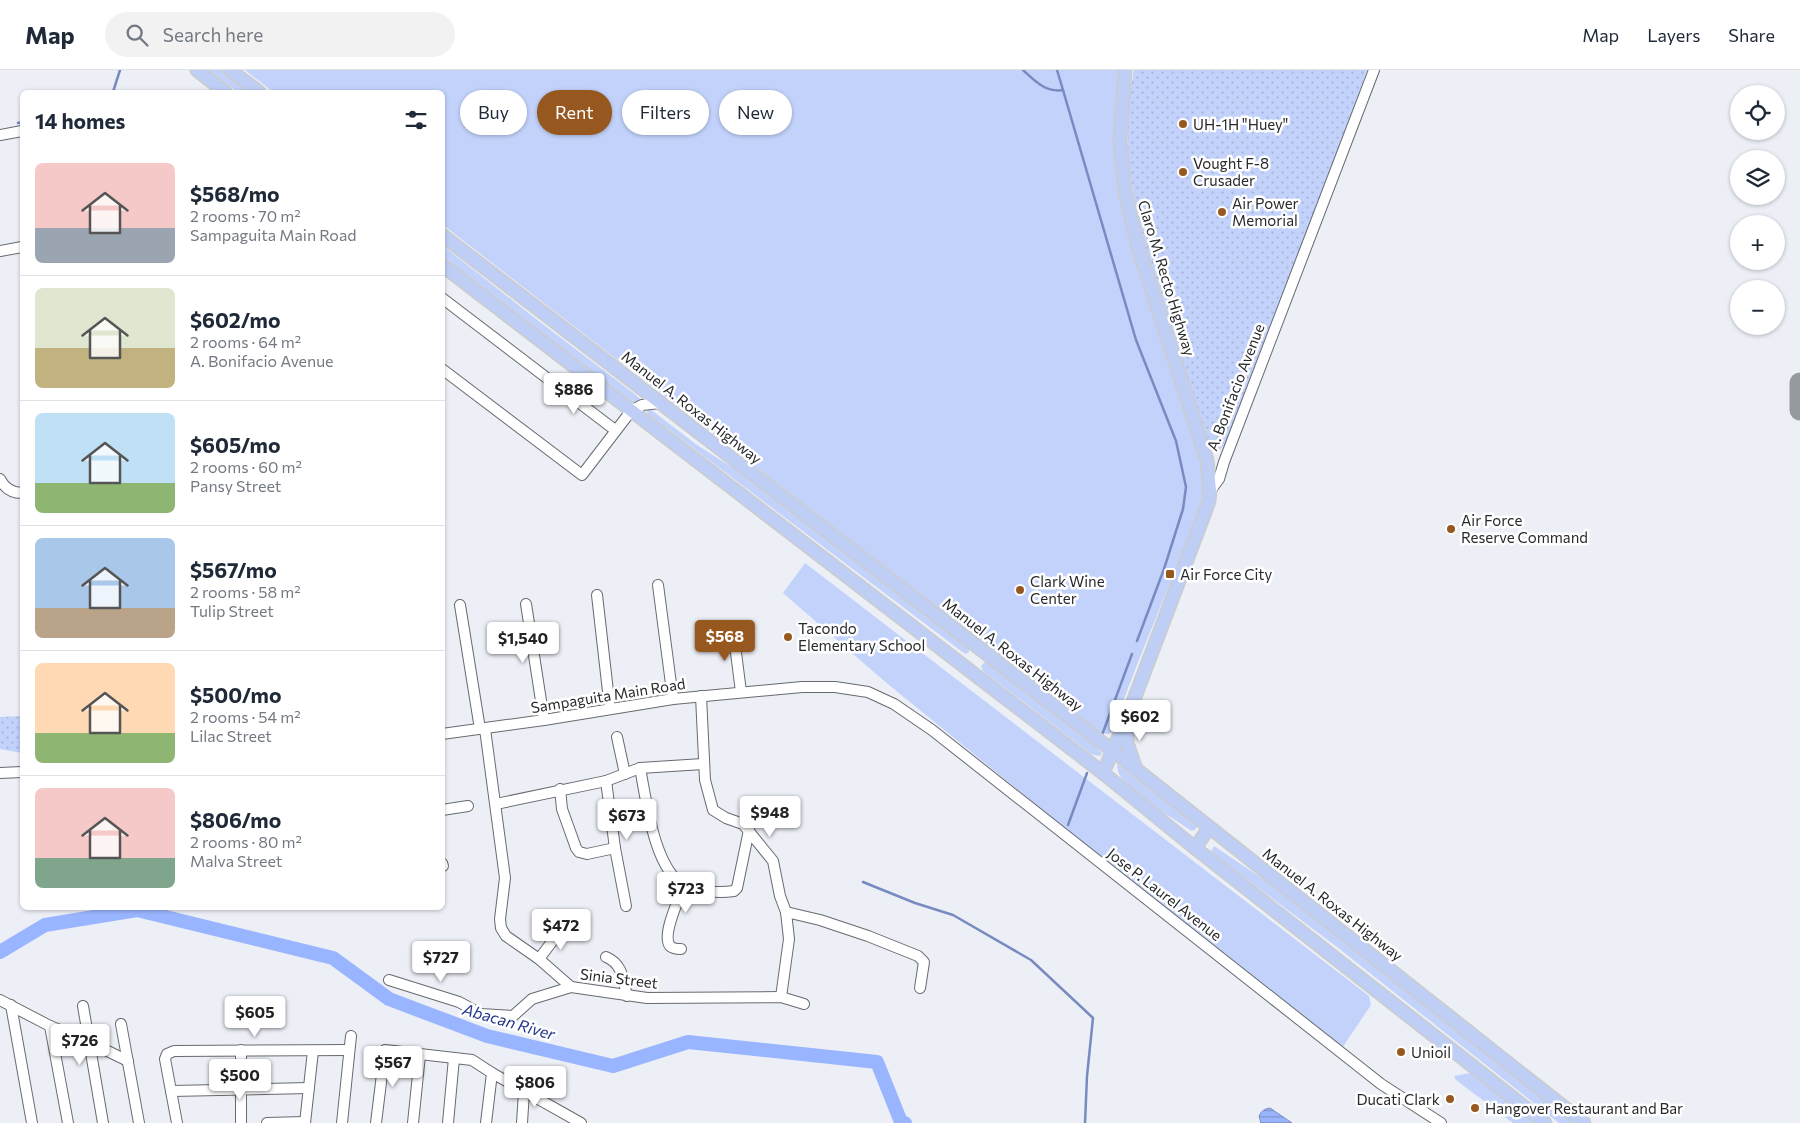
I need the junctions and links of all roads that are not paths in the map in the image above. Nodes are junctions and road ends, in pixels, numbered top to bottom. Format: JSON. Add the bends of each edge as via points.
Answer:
{"nodes":[{"id":1,"x":197,"y":70,"type":"edge"},
{"id":2,"x":230,"y":70,"type":"edge"},
{"id":3,"x":1126,"y":70,"type":"edge"},
{"id":4,"x":1374,"y":70,"type":"edge"},
{"id":5,"x":222,"y":90,"type":"edge"},
{"id":6,"x":256,"y":90,"type":"edge"},
{"id":7,"x":20,"y":131,"type":"edge"},
{"id":8,"x":0,"y":135,"type":"edge"},
{"id":9,"x":445,"y":237,"type":"edge"},
{"id":10,"x":20,"y":247,"type":"edge"},
{"id":11,"x":0,"y":250,"type":"edge"},
{"id":12,"x":445,"y":267,"type":"edge"},
{"id":13,"x":445,"y":300,"type":"edge"},
{"id":14,"x":445,"y":371,"type":"edge"},
{"id":15,"x":660,"y":403,"type":"junction"},
{"id":16,"x":631,"y":410,"type":"junction"},
{"id":17,"x":615,"y":430,"type":"junction"},
{"id":18,"x":0,"y":480,"type":"edge"},
{"id":19,"x":1210,"y":491,"type":"junction"},
{"id":20,"x":20,"y":493,"type":"edge"},
{"id":21,"x":658,"y":585,"type":"dead end"},
{"id":22,"x":597,"y":595,"type":"dead end"},
{"id":23,"x":526,"y":604,"type":"dead end"},
{"id":24,"x":460,"y":605,"type":"dead end"},
{"id":25,"x":733,"y":629,"type":"dead end"},
{"id":26,"x":978,"y":648,"type":"junction"},
{"id":27,"x":966,"y":667,"type":"junction"},
{"id":28,"x":741,"y":692,"type":"junction"},
{"id":29,"x":868,"y":692,"type":"joint"},
{"id":30,"x":701,"y":696,"type":"junction"},
{"id":31,"x":673,"y":699,"type":"junction"},
{"id":32,"x":610,"y":709,"type":"junction"},
{"id":33,"x":1128,"y":715,"type":"junction"},
{"id":34,"x":544,"y":720,"type":"junction"},
{"id":35,"x":483,"y":729,"type":"junction"},
{"id":36,"x":445,"y":734,"type":"edge"},
{"id":37,"x":617,"y":737,"type":"dead end"},
{"id":38,"x":1113,"y":752,"type":"junction"},
{"id":39,"x":703,"y":764,"type":"junction"},
{"id":40,"x":640,"y":768,"type":"junction"},
{"id":41,"x":1136,"y":771,"type":"junction"},
{"id":42,"x":20,"y":772,"type":"edge"},
{"id":43,"x":0,"y":773,"type":"edge"},
{"id":44,"x":625,"y":774,"type":"junction"},
{"id":45,"x":1103,"y":774,"type":"junction"},
{"id":46,"x":606,"y":781,"type":"junction"},
{"id":47,"x":560,"y":789,"type":"junction"},
{"id":48,"x":496,"y":804,"type":"junction"},
{"id":49,"x":468,"y":806,"type":"dead end"},
{"id":50,"x":445,"y":810,"type":"edge"},
{"id":51,"x":1209,"y":828,"type":"junction"},
{"id":52,"x":749,"y":830,"type":"junction"},
{"id":53,"x":615,"y":848,"type":"junction"},
{"id":54,"x":1194,"y":848,"type":"junction"},
{"id":55,"x":684,"y":885,"type":"junction"},
{"id":56,"x":626,"y":906,"type":"dead end"},
{"id":57,"x":786,"y":912,"type":"junction"},
{"id":58,"x":563,"y":927,"type":"dead end"},
{"id":59,"x":681,"y":949,"type":"dead end"},
{"id":60,"x":606,"y":957,"type":"dead end"},
{"id":61,"x":539,"y":959,"type":"junction"},
{"id":62,"x":389,"y":980,"type":"dead end"},
{"id":63,"x":571,"y":988,"type":"junction"},
{"id":64,"x":920,"y":988,"type":"dead end"},
{"id":65,"x":627,"y":996,"type":"junction"},
{"id":66,"x":782,"y":997,"type":"junction"},
{"id":67,"x":0,"y":1000,"type":"edge"},
{"id":68,"x":804,"y":1004,"type":"dead end"},
{"id":69,"x":11,"y":1005,"type":"junction"},
{"id":70,"x":83,"y":1006,"type":"dead end"},
{"id":71,"x":121,"y":1024,"type":"dead end"},
{"id":72,"x":50,"y":1026,"type":"junction"},
{"id":73,"x":351,"y":1036,"type":"dead end"},
{"id":74,"x":88,"y":1042,"type":"junction"},
{"id":75,"x":241,"y":1050,"type":"junction"},
{"id":76,"x":349,"y":1050,"type":"junction"},
{"id":77,"x":313,"y":1051,"type":"junction"},
{"id":78,"x":420,"y":1055,"type":"junction"},
{"id":79,"x":454,"y":1058,"type":"junction"},
{"id":80,"x":128,"y":1061,"type":"junction"},
{"id":81,"x":492,"y":1073,"type":"junction"},
{"id":82,"x":241,"y":1088,"type":"junction"},
{"id":83,"x":309,"y":1088,"type":"junction"},
{"id":84,"x":171,"y":1091,"type":"junction"},
{"id":85,"x":524,"y":1091,"type":"junction"},
{"id":86,"x":305,"y":1122,"type":"edge"},
{"id":87,"x":32,"y":1123,"type":"edge"},
{"id":88,"x":68,"y":1123,"type":"edge"},
{"id":89,"x":103,"y":1123,"type":"edge"},
{"id":90,"x":139,"y":1123,"type":"edge"},
{"id":91,"x":178,"y":1123,"type":"edge"},
{"id":92,"x":242,"y":1123,"type":"edge"},
{"id":93,"x":266,"y":1123,"type":"edge"},
{"id":94,"x":342,"y":1123,"type":"edge"},
{"id":95,"x":376,"y":1123,"type":"edge"},
{"id":96,"x":413,"y":1123,"type":"edge"},
{"id":97,"x":448,"y":1123,"type":"edge"},
{"id":98,"x":486,"y":1123,"type":"edge"},
{"id":99,"x":522,"y":1123,"type":"edge"},
{"id":100,"x":581,"y":1123,"type":"edge"},
{"id":101,"x":1441,"y":1123,"type":"edge"},
{"id":102,"x":1545,"y":1123,"type":"edge"},
{"id":103,"x":1584,"y":1123,"type":"edge"}],
"edges":[{"from":1,"to":5,"type":"main road"},
{"from":2,"to":6,"type":"main road"},
{"from":3,"to":19,"type":"main road","name":"Claro M. Recto Highway","via":[[1120,140],[1128,210],[1202,441]]},
{"from":4,"to":19,"type":"street","name":"A. Bonifacio Avenue","via":[[1219,479]]},
{"from":7,"to":8,"type":"street"},
{"from":9,"to":15,"type":"main road","name":"Manuel A. Roxas Highway"},
{"from":10,"to":11,"type":"street"},
{"from":12,"to":16,"type":"main road"},
{"from":13,"to":17,"type":"street"},
{"from":14,"to":17,"type":"street","via":[[582,475]]},
{"from":15,"to":16,"type":"street"},
{"from":15,"to":26,"type":"main road","name":"Manuel A. Roxas Highway"},
{"from":16,"to":17,"type":"street"},
{"from":16,"to":27,"type":"main road"},
{"from":18,"to":20,"type":"street","via":[[13,493]]},
{"from":19,"to":33,"type":"main road","name":"A. Bonifacio Avenue","via":[[1204,515]]},
{"from":21,"to":31,"type":"street"},
{"from":22,"to":32,"type":"street"},
{"from":23,"to":34,"type":"street"},
{"from":24,"to":35,"type":"street","name":"Sinia Street"},
{"from":25,"to":28,"type":"street"},
{"from":26,"to":27,"type":"main road"},
{"from":26,"to":38,"type":"main road","name":"Manuel A. Roxas Highway"},
{"from":27,"to":45,"type":"main road"},
{"from":28,"to":29,"type":"street","name":"Sampaguita Main Road","via":[[835,687]]},
{"from":28,"to":30,"type":"street","name":"Sampaguita Main Road"},
{"from":29,"to":101,"type":"street","name":"Jose P. Laurel Avenue","via":[[894,704],[932,730],[1374,1078]]},
{"from":30,"to":31,"type":"street","name":"Sampaguita Main Road"},
{"from":30,"to":39,"type":"street"},
{"from":31,"to":32,"type":"street","name":"Sampaguita Main Road"},
{"from":32,"to":34,"type":"street","name":"Sampaguita Main Road"},
{"from":33,"to":38,"type":"main road","name":"A. Bonifacio Avenue"},
{"from":33,"to":41,"type":"main road","name":"A. Bonifacio Avenue","via":[[1127,744]]},
{"from":34,"to":35,"type":"street","name":"Sampaguita Main Road"},
{"from":35,"to":36,"type":"street","name":"Sampaguita Main Road"},
{"from":35,"to":48,"type":"street","name":"Sinia Street"},
{"from":37,"to":44,"type":"street"},
{"from":38,"to":41,"type":"main road","name":"Manuel A. Roxas Highway"},
{"from":38,"to":45,"type":"main road","name":"A. Bonifacio Avenue"},
{"from":39,"to":40,"type":"street"},
{"from":39,"to":52,"type":"street","via":[[713,810]]},
{"from":40,"to":44,"type":"street"},
{"from":40,"to":55,"type":"street","via":[[662,859]]},
{"from":41,"to":51,"type":"main road","name":"Manuel A. Roxas Highway"},
{"from":42,"to":43,"type":"street"},
{"from":44,"to":46,"type":"street"},
{"from":45,"to":54,"type":"main road"},
{"from":46,"to":47,"type":"street"},
{"from":46,"to":53,"type":"street"},
{"from":47,"to":48,"type":"street"},
{"from":47,"to":53,"type":"street","via":[[562,809],[579,852],[587,854]]},
{"from":48,"to":61,"type":"street","name":"Sinia Street","via":[[505,878],[501,928],[506,936]]},
{"from":49,"to":50,"type":"street"},
{"from":51,"to":54,"type":"main road"},
{"from":51,"to":103,"type":"main road","name":"Manuel A. Roxas Highway"},
{"from":52,"to":55,"type":"street","via":[[734,891]]},
{"from":52,"to":57,"type":"street","via":[[773,860]]},
{"from":53,"to":56,"type":"street"},
{"from":54,"to":102,"type":"main road"},
{"from":55,"to":59,"type":"street","via":[[671,917],[668,938],[673,948]]},
{"from":57,"to":64,"type":"street","via":[[860,933],[918,956],[924,962]]},
{"from":57,"to":66,"type":"street","via":[[789,938]]},
{"from":58,"to":61,"type":"street"},
{"from":60,"to":65,"type":"street","via":[[619,965]]},
{"from":61,"to":63,"type":"street","name":"Sinia Street"},
{"from":62,"to":63,"type":"street","via":[[459,1002],[481,1014],[502,1016],[513,1016],[532,999]]},
{"from":63,"to":65,"type":"street","name":"Sinia Street"},
{"from":65,"to":66,"type":"street","name":"Sinia Street"},
{"from":66,"to":68,"type":"street","name":"Sinia Street"},
{"from":67,"to":69,"type":"street"},
{"from":69,"to":72,"type":"street"},
{"from":69,"to":87,"type":"street"},
{"from":70,"to":74,"type":"street"},
{"from":71,"to":80,"type":"street"},
{"from":72,"to":74,"type":"street"},
{"from":72,"to":88,"type":"street"},
{"from":73,"to":76,"type":"street"},
{"from":74,"to":80,"type":"street"},
{"from":74,"to":89,"type":"street"},
{"from":75,"to":77,"type":"street"},
{"from":75,"to":82,"type":"street"},
{"from":75,"to":84,"type":"street","via":[[174,1051],[167,1054],[165,1059]]},
{"from":76,"to":77,"type":"street"},
{"from":76,"to":94,"type":"street"},
{"from":77,"to":83,"type":"street"},
{"from":78,"to":79,"type":"street"},
{"from":78,"to":95,"type":"street","via":[[385,1050]]},
{"from":78,"to":96,"type":"street"},
{"from":79,"to":81,"type":"street","via":[[472,1060]]},
{"from":79,"to":97,"type":"street"},
{"from":80,"to":90,"type":"street"},
{"from":81,"to":85,"type":"street"},
{"from":81,"to":98,"type":"street"},
{"from":82,"to":83,"type":"street"},
{"from":82,"to":84,"type":"street"},
{"from":82,"to":92,"type":"street"},
{"from":83,"to":86,"type":"street"},
{"from":84,"to":91,"type":"street"},
{"from":85,"to":99,"type":"street"},
{"from":85,"to":100,"type":"street"},
{"from":86,"to":93,"type":"street"}]}
